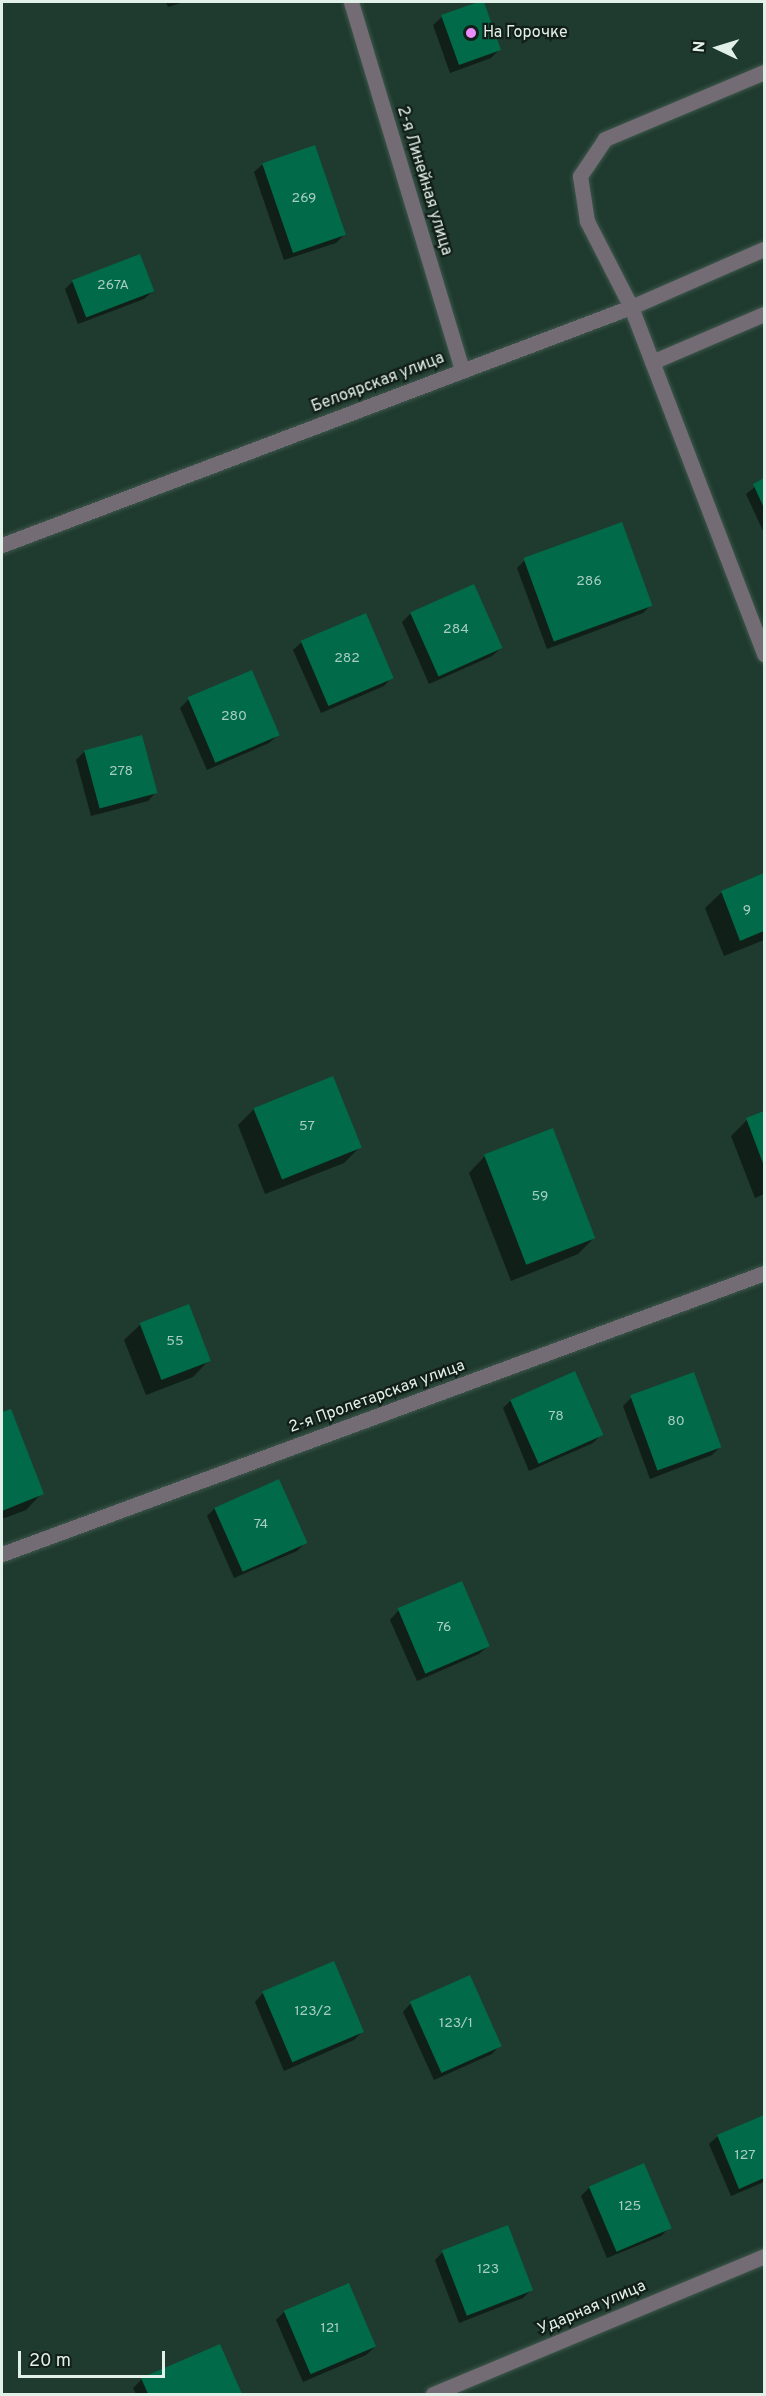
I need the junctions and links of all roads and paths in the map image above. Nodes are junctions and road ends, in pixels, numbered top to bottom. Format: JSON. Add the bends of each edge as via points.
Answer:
{"nodes":[{"id":1,"x":351,"y":2,"type":"edge"},
{"id":2,"x":765,"y":72,"type":"edge"},
{"id":3,"x":765,"y":249,"type":"edge"},
{"id":4,"x":631,"y":307,"type":"junction"},
{"id":5,"x":765,"y":314,"type":"edge"},
{"id":6,"x":652,"y":362,"type":"junction"},
{"id":7,"x":462,"y":370,"type":"junction"},
{"id":8,"x":2,"y":545,"type":"edge"},
{"id":9,"x":765,"y":654,"type":"edge"},
{"id":10,"x":765,"y":1273,"type":"edge"},
{"id":11,"x":2,"y":1554,"type":"edge"},
{"id":12,"x":765,"y":2256,"type":"edge"},
{"id":13,"x":433,"y":2394,"type":"edge"}],
"edges":[{"from":1,"to":7,"type":"street","name":"2-я Линейная улица"},
{"from":2,"to":4,"type":"street","via":[[605,139],[580,176],[587,221]]},
{"from":3,"to":4,"type":"street","name":"Белоярская улица"},
{"from":4,"to":6,"type":"street"},
{"from":4,"to":7,"type":"street","name":"Белоярская улица"},
{"from":5,"to":6,"type":"street"},
{"from":6,"to":9,"type":"street"},
{"from":7,"to":8,"type":"street","name":"Белоярская улица"},
{"from":10,"to":11,"type":"street","name":"2-я Пролетарская улица"},
{"from":12,"to":13,"type":"street","name":"Ударная улица"}]}
